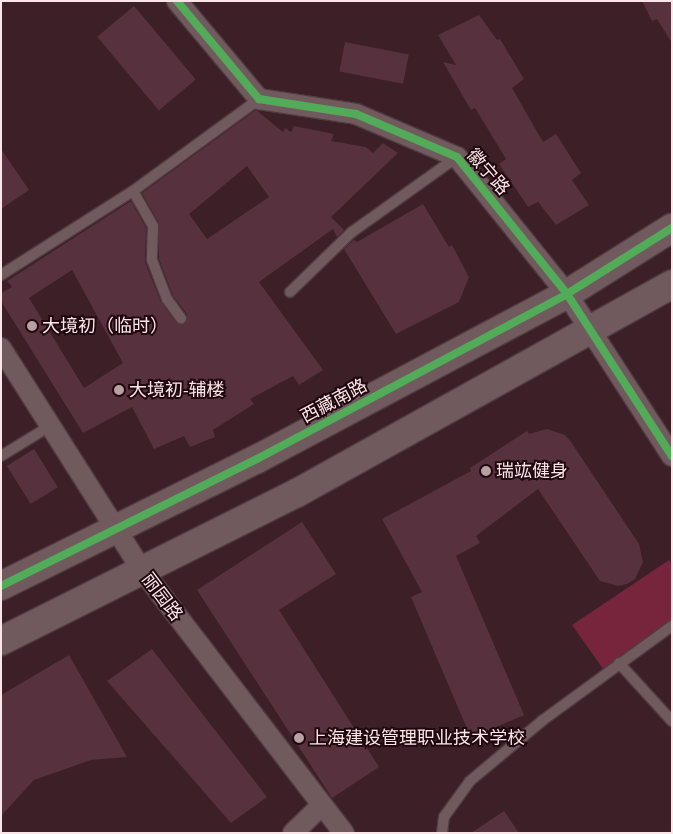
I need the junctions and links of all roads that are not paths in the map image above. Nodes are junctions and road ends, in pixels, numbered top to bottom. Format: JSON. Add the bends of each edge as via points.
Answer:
{"nodes":[{"id":1,"x":177,"y":1,"type":"edge"},
{"id":2,"x":258,"y":98,"type":"junction"},
{"id":3,"x":457,"y":157,"type":"junction"},
{"id":4,"x":133,"y":191,"type":"junction"},
{"id":5,"x":672,"y":228,"type":"edge"},
{"id":6,"x":1,"y":275,"type":"edge"},
{"id":7,"x":672,"y":284,"type":"edge"},
{"id":8,"x":290,"y":292,"type":"dead end"},
{"id":9,"x":567,"y":294,"type":"junction"},
{"id":10,"x":181,"y":318,"type":"dead end"},
{"id":11,"x":588,"y":331,"type":"junction"},
{"id":12,"x":1,"y":348,"type":"edge"},
{"id":13,"x":50,"y":426,"type":"junction"},
{"id":14,"x":1,"y":456,"type":"edge"},
{"id":15,"x":672,"y":456,"type":"edge"},
{"id":16,"x":114,"y":528,"type":"junction"},
{"id":17,"x":142,"y":570,"type":"junction"},
{"id":18,"x":1,"y":586,"type":"edge"},
{"id":19,"x":672,"y":626,"type":"edge"},
{"id":20,"x":1,"y":641,"type":"edge"},
{"id":21,"x":619,"y":663,"type":"junction"},
{"id":22,"x":672,"y":721,"type":"edge"},
{"id":23,"x":322,"y":805,"type":"junction"},
{"id":24,"x":293,"y":833,"type":"edge"},
{"id":25,"x":344,"y":833,"type":"edge"},
{"id":26,"x":442,"y":833,"type":"edge"}],
"edges":[{"from":1,"to":2,"type":"street"},
{"from":2,"to":3,"type":"street","name":"徽宁路","via":[[356,114]]},
{"from":2,"to":4,"type":"lane"},
{"from":3,"to":8,"type":"lane","via":[[352,232]]},
{"from":3,"to":9,"type":"street","name":"徽宁路"},
{"from":4,"to":6,"type":"lane"},
{"from":4,"to":10,"type":"lane","via":[[153,226],[152,260],[167,299]]},
{"from":5,"to":9,"type":"main road","name":"西藏南路"},
{"from":7,"to":11,"type":"main road"},
{"from":9,"to":11,"type":"street","name":"徽宁路"},
{"from":9,"to":16,"type":"main road","name":"西藏南路","via":[[257,459]]},
{"from":11,"to":15,"type":"street","name":"徽宁路"},
{"from":11,"to":17,"type":"main road","via":[[297,493]]},
{"from":12,"to":13,"type":"street","name":"丽园路"},
{"from":13,"to":14,"type":"lane"},
{"from":13,"to":16,"type":"street","name":"丽园路"},
{"from":16,"to":17,"type":"street","name":"丽园路"},
{"from":16,"to":18,"type":"main road","name":"西藏南路"},
{"from":17,"to":20,"type":"main road"},
{"from":17,"to":23,"type":"street","name":"丽园路"},
{"from":19,"to":21,"type":"lane"},
{"from":21,"to":22,"type":"lane"},
{"from":21,"to":26,"type":"lane","via":[[470,781],[444,817]]},
{"from":23,"to":24,"type":"street"},
{"from":23,"to":25,"type":"street","name":"丽园路"}]}
